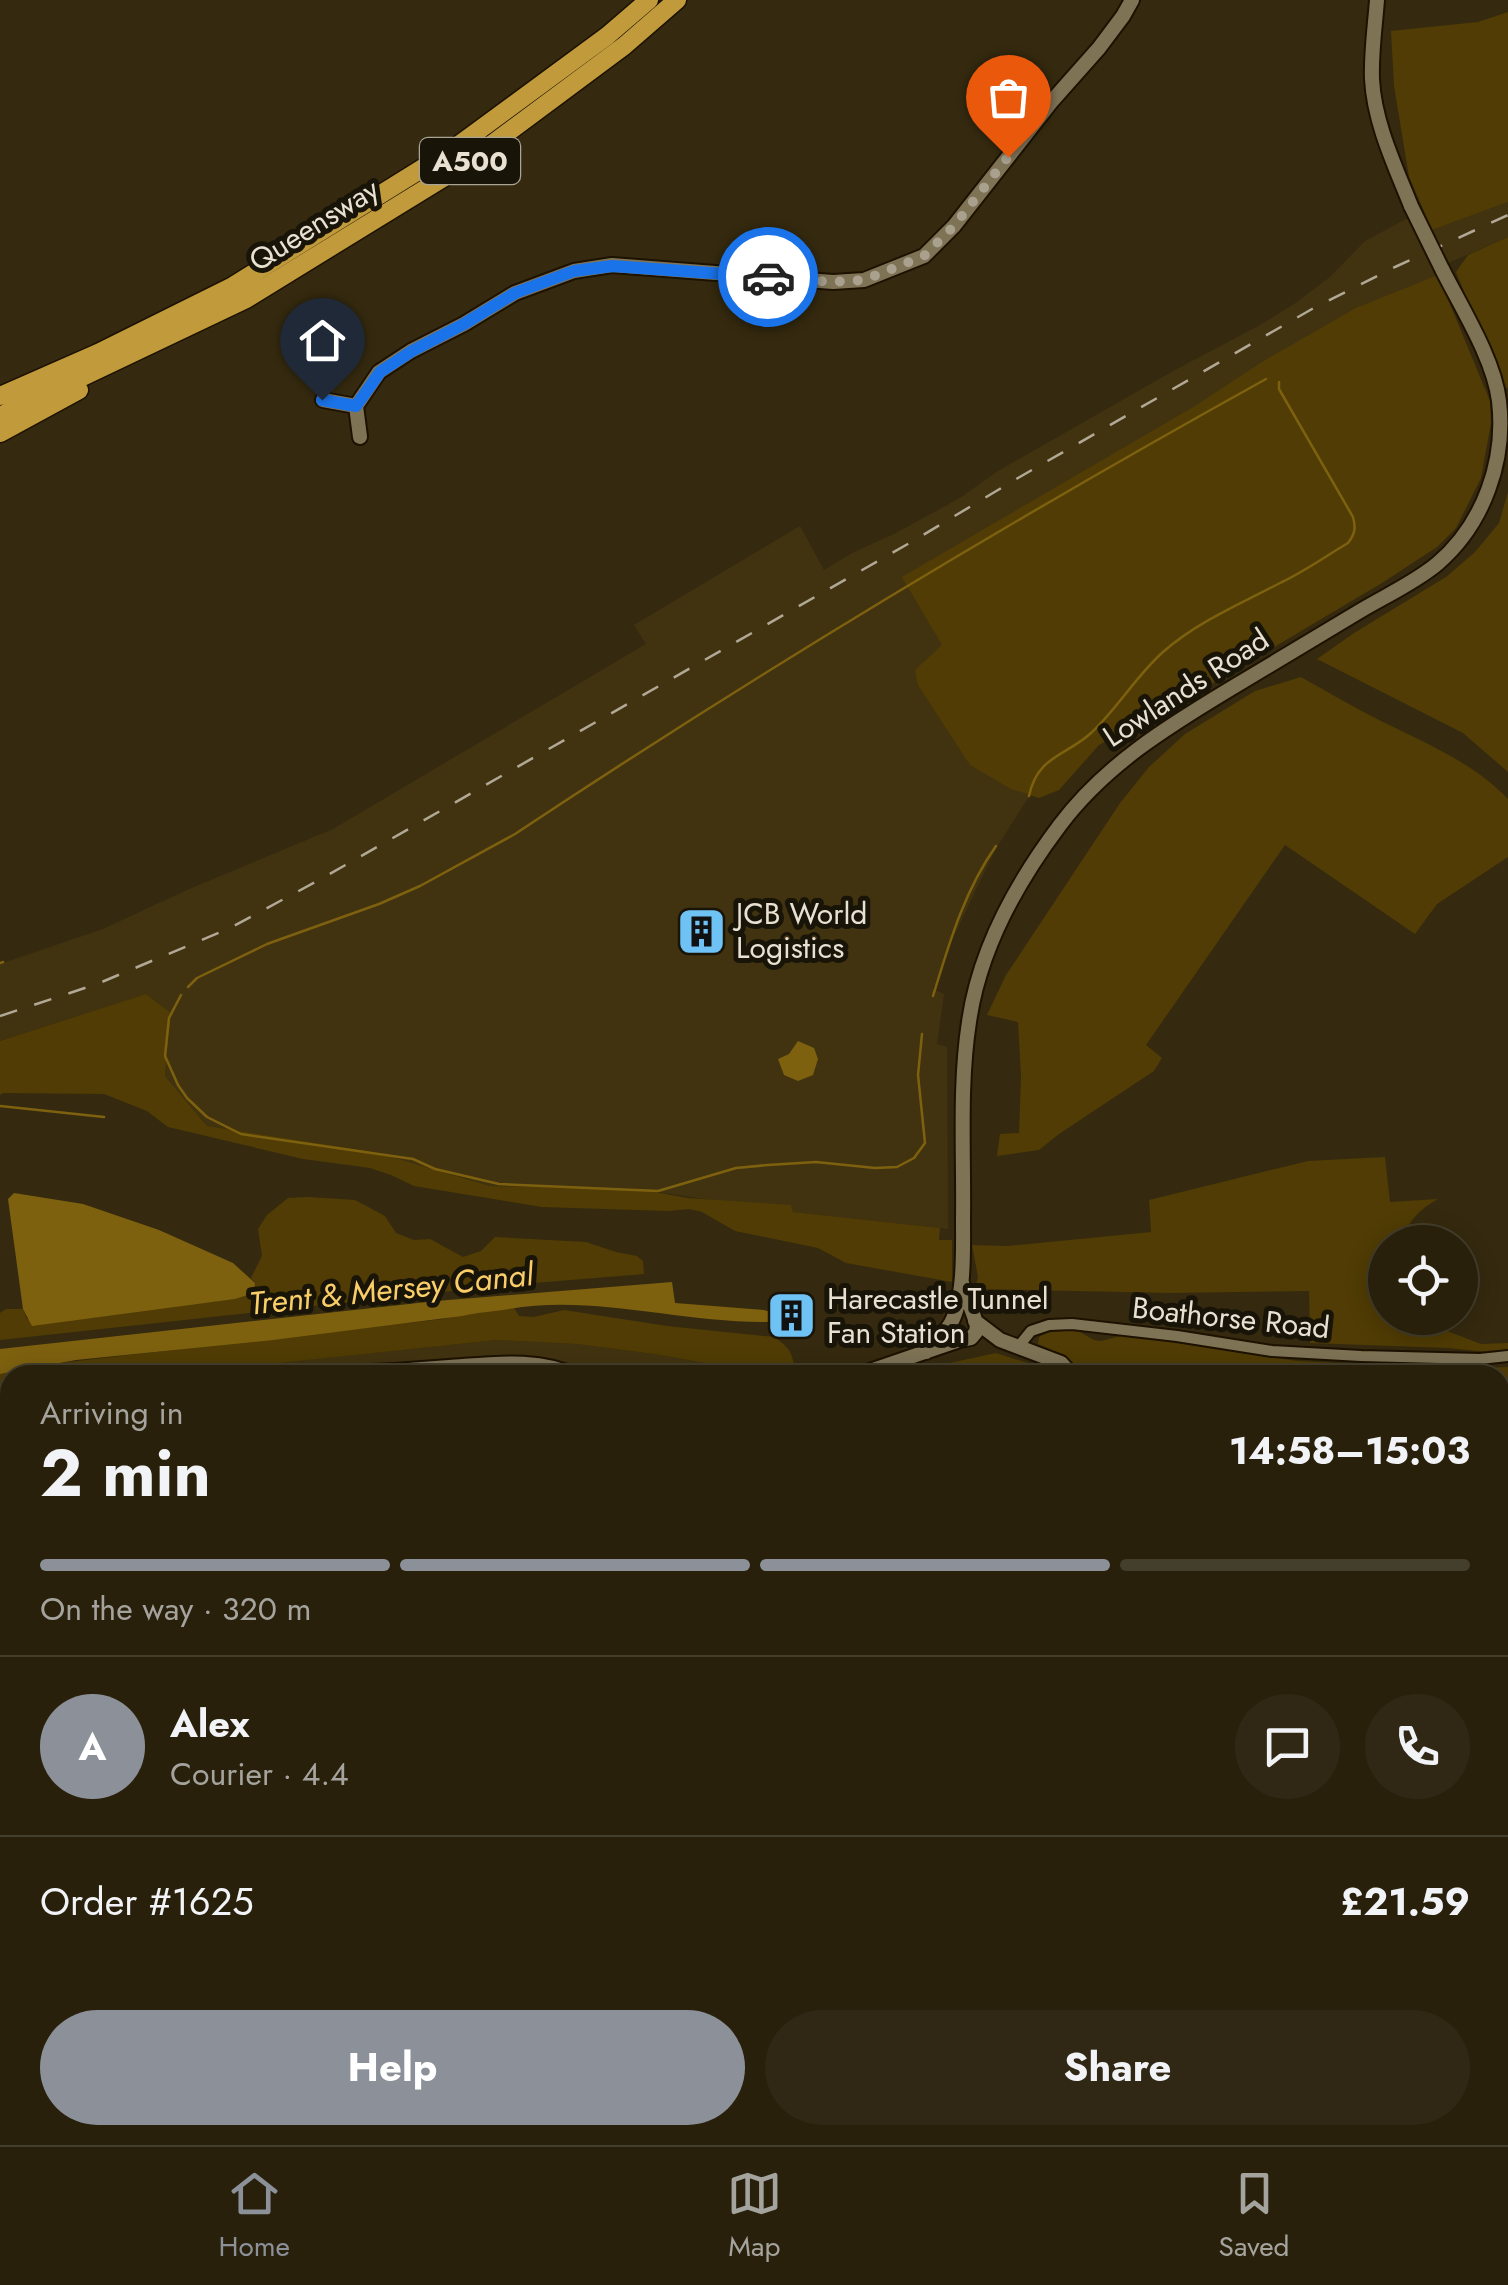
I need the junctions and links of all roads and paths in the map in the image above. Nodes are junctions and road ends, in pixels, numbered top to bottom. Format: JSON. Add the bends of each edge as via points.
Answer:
{"nodes":[{"id":1,"x":649,"y":0,"type":"edge"},
{"id":2,"x":677,"y":0,"type":"edge"},
{"id":3,"x":1132,"y":0,"type":"edge"},
{"id":4,"x":1377,"y":0,"type":"edge"},
{"id":5,"x":246,"y":299,"type":"junction"},
{"id":6,"x":124,"y":340,"type":"junction"},
{"id":7,"x":0,"y":386,"type":"edge"},
{"id":8,"x":0,"y":396,"type":"edge"},
{"id":9,"x":322,"y":400,"type":"dead end"},
{"id":10,"x":356,"y":406,"type":"junction"},
{"id":11,"x":0,"y":416,"type":"edge"},
{"id":12,"x":0,"y":433,"type":"edge"},
{"id":13,"x":360,"y":438,"type":"dead end"},
{"id":14,"x":962,"y":1282,"type":"junction"},
{"id":15,"x":974,"y":1319,"type":"junction"},
{"id":16,"x":951,"y":1322,"type":"junction"},
{"id":17,"x":964,"y":1340,"type":"junction"},
{"id":18,"x":1000,"y":1340,"type":"junction"},
{"id":19,"x":1018,"y":1347,"type":"junction"},
{"id":20,"x":926,"y":1352,"type":"junction"},
{"id":21,"x":1508,"y":1356,"type":"edge"},
{"id":22,"x":444,"y":1365,"type":"edge"},
{"id":23,"x":554,"y":1365,"type":"edge"},
{"id":24,"x":888,"y":1365,"type":"edge"},
{"id":25,"x":1063,"y":1365,"type":"edge"}],
"edges":[{"from":1,"to":6,"type":"highway","name":"Queensway","number":"A500","via":[[452,150],[233,286]]},
{"from":2,"to":5,"type":"highway","name":"Queensway","number":"A500","via":[[464,165]]},
{"from":3,"to":10,"type":"street","via":[[1100,48],[924,256],[864,280],[832,282],[612,266],[574,271],[515,293],[412,351],[380,372]]},
{"from":4,"to":14,"type":"street","name":"Lowlands Road","bridge":true,"via":[[1372,78],[1388,147],[1495,380],[1499,452],[1484,499],[1437,564],[1160,732],[1113,767],[1061,822],[1004,916],[968,1024]]},
{"from":5,"to":11,"type":"highway","name":"Queensway","number":"A500"},
{"from":5,"to":12,"type":"highway"},
{"from":6,"to":7,"type":"highway"},
{"from":6,"to":8,"type":"highway","name":"Queensway","number":"A500"},
{"from":9,"to":10,"type":"street"},
{"from":10,"to":13,"type":"street"},
{"from":14,"to":15,"type":"street","name":"Lowlands Road"},
{"from":14,"to":16,"type":"street","name":"Lowlands Road"},
{"from":15,"to":16,"type":"street","via":[[960,1314]]},
{"from":15,"to":17,"type":"street","via":[[976,1332]]},
{"from":15,"to":18,"type":"street"},
{"from":16,"to":17,"type":"street","via":[[953,1335]]},
{"from":16,"to":20,"type":"street"},
{"from":17,"to":18,"type":"street"},
{"from":17,"to":20,"type":"street"},
{"from":18,"to":19,"type":"street"},
{"from":19,"to":21,"type":"street","name":"Boathorse Road","via":[[1031,1332],[1072,1324],[1272,1351]]},
{"from":19,"to":25,"type":"street"},
{"from":20,"to":24,"type":"street"},
{"from":22,"to":23,"type":"street"}]}
